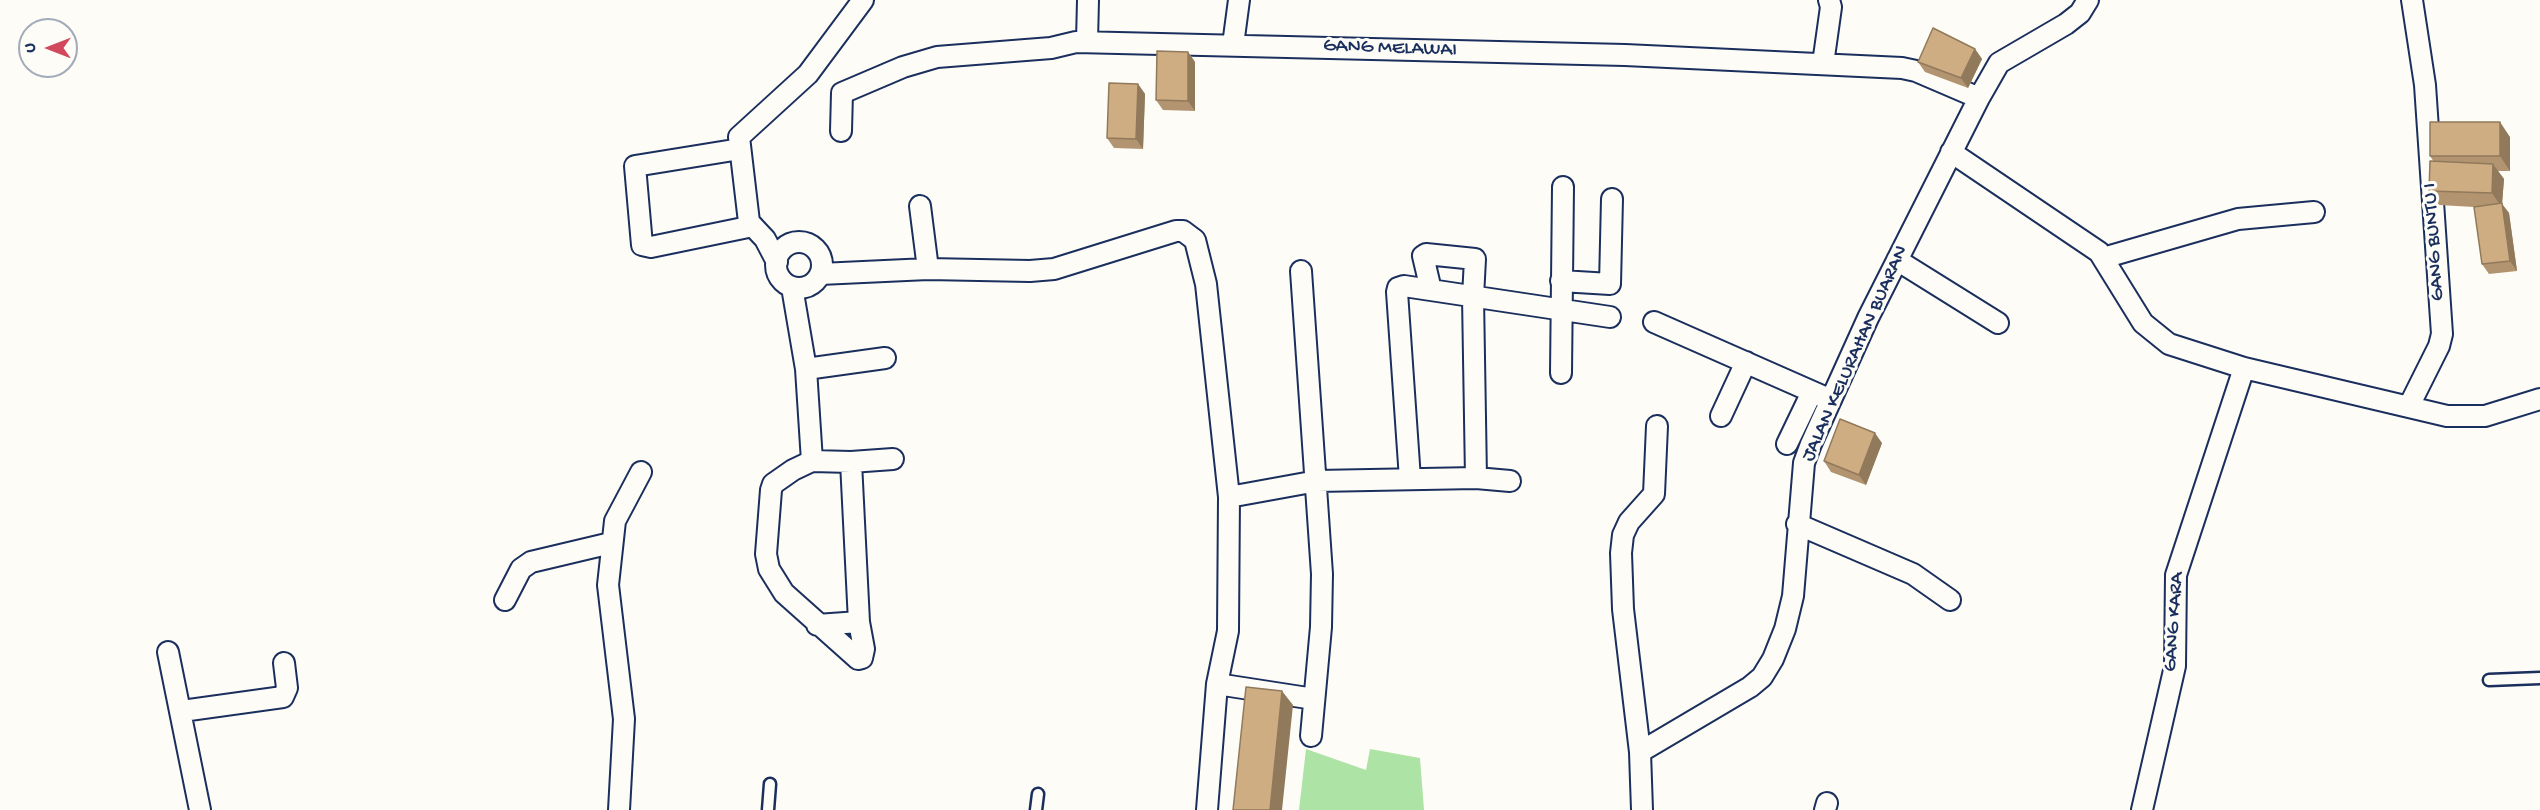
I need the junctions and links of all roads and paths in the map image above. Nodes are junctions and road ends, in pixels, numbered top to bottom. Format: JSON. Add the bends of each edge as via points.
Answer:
{"nodes":[{"id":1,"x":863,"y":0,"type":"edge"},
{"id":2,"x":1088,"y":0,"type":"edge"},
{"id":3,"x":1239,"y":0,"type":"edge"},
{"id":4,"x":1829,"y":0,"type":"edge"},
{"id":5,"x":2088,"y":0,"type":"edge"},
{"id":6,"x":2412,"y":0,"type":"edge"},
{"id":7,"x":1087,"y":41,"type":"junction"},
{"id":8,"x":1233,"y":45,"type":"junction"},
{"id":9,"x":1823,"y":64,"type":"junction"},
{"id":10,"x":1979,"y":98,"type":"junction"},
{"id":11,"x":841,"y":131,"type":"dead end"},
{"id":12,"x":740,"y":148,"type":"junction"},
{"id":13,"x":1951,"y":152,"type":"junction"},
{"id":14,"x":1563,"y":187,"type":"dead end"},
{"id":15,"x":1612,"y":199,"type":"dead end"},
{"id":16,"x":920,"y":206,"type":"dead end"},
{"id":17,"x":2314,"y":212,"type":"dead end"},
{"id":18,"x":753,"y":226,"type":"junction"},
{"id":19,"x":2103,"y":258,"type":"junction"},
{"id":20,"x":1897,"y":260,"type":"junction"},
{"id":21,"x":777,"y":262,"type":"junction"},
{"id":22,"x":928,"y":269,"type":"junction"},
{"id":23,"x":1301,"y":271,"type":"dead end"},
{"id":24,"x":820,"y":274,"type":"junction"},
{"id":25,"x":1561,"y":281,"type":"junction"},
{"id":26,"x":792,"y":287,"type":"junction"},
{"id":27,"x":1431,"y":290,"type":"junction"},
{"id":28,"x":1473,"y":297,"type":"junction"},
{"id":29,"x":1561,"y":310,"type":"junction"},
{"id":30,"x":1610,"y":317,"type":"dead end"},
{"id":31,"x":1654,"y":322,"type":"dead end"},
{"id":32,"x":1998,"y":323,"type":"dead end"},
{"id":33,"x":885,"y":358,"type":"dead end"},
{"id":34,"x":1746,"y":362,"type":"junction"},
{"id":35,"x":2244,"y":368,"type":"junction"},
{"id":36,"x":806,"y":369,"type":"junction"},
{"id":37,"x":1561,"y":373,"type":"dead end"},
{"id":38,"x":1812,"y":392,"type":"junction"},
{"id":39,"x":2540,"y":399,"type":"edge"},
{"id":40,"x":1831,"y":400,"type":"junction"},
{"id":41,"x":2409,"y":406,"type":"junction"},
{"id":42,"x":1721,"y":416,"type":"dead end"},
{"id":43,"x":1657,"y":426,"type":"dead end"},
{"id":44,"x":1786,"y":444,"type":"dead end"},
{"id":45,"x":893,"y":459,"type":"dead end"},
{"id":46,"x":812,"y":461,"type":"junction"},
{"id":47,"x":851,"y":462,"type":"junction"},
{"id":48,"x":641,"y":472,"type":"dead end"},
{"id":49,"x":1476,"y":478,"type":"junction"},
{"id":50,"x":1410,"y":479,"type":"junction"},
{"id":51,"x":1317,"y":481,"type":"junction"},
{"id":52,"x":1510,"y":481,"type":"dead end"},
{"id":53,"x":1229,"y":497,"type":"junction"},
{"id":54,"x":1797,"y":524,"type":"junction"},
{"id":55,"x":611,"y":543,"type":"junction"},
{"id":56,"x":505,"y":600,"type":"dead end"},
{"id":57,"x":1950,"y":600,"type":"dead end"},
{"id":58,"x":859,"y":622,"type":"junction"},
{"id":59,"x":817,"y":625,"type":"junction"},
{"id":60,"x":168,"y":652,"type":"dead end"},
{"id":61,"x":284,"y":663,"type":"dead end"},
{"id":62,"x":2540,"y":678,"type":"edge"},
{"id":63,"x":2489,"y":680,"type":"dead end"},
{"id":64,"x":1217,"y":684,"type":"junction"},
{"id":65,"x":1314,"y":699,"type":"junction"},
{"id":66,"x":182,"y":711,"type":"junction"},
{"id":67,"x":1311,"y":736,"type":"dead end"},
{"id":68,"x":1640,"y":752,"type":"junction"},
{"id":69,"x":770,"y":784,"type":"dead end"},
{"id":70,"x":1038,"y":794,"type":"dead end"},
{"id":71,"x":200,"y":810,"type":"edge"},
{"id":72,"x":619,"y":810,"type":"edge"},
{"id":73,"x":768,"y":810,"type":"edge"},
{"id":74,"x":1036,"y":810,"type":"edge"},
{"id":75,"x":1207,"y":810,"type":"edge"},
{"id":76,"x":1642,"y":810,"type":"edge"},
{"id":77,"x":2142,"y":810,"type":"edge"}],
"edges":[{"from":1,"to":12,"type":"street","via":[[808,74],[739,137]]},
{"from":2,"to":7,"type":"street"},
{"from":3,"to":8,"type":"street"},
{"from":4,"to":9,"type":"street"},
{"from":5,"to":10,"type":"street","name":"JALAN KELURAHAN BUARAN","via":[[2066,24],[1999,63]]},
{"from":6,"to":41,"type":"street","name":"GANG BUNTU I","via":[[2425,85],[2442,334]]},
{"from":7,"to":8,"type":"street","name":"GANG MELAWAI"},
{"from":7,"to":11,"type":"street","name":"GANG MELAWAI","via":[[1028,51],[936,57],[903,67],[842,93]]},
{"from":8,"to":9,"type":"street","name":"GANG MELAWAI"},
{"from":9,"to":10,"type":"street","name":"GANG MELAWAI","via":[[1916,71]]},
{"from":10,"to":13,"type":"street","name":"JALAN KELURAHAN BUARAN"},
{"from":12,"to":18,"type":"street","via":[[749,222]]},
{"from":12,"to":18,"type":"street","via":[[635,166],[642,245],[651,247]]},
{"from":13,"to":19,"type":"street"},
{"from":13,"to":20,"type":"street","name":"JALAN KELURAHAN BUARAN"},
{"from":14,"to":25,"type":"street"},
{"from":15,"to":25,"type":"street","via":[[1610,284]]},
{"from":16,"to":22,"type":"street"},
{"from":17,"to":19,"type":"street","via":[[2238,219]]},
{"from":18,"to":21,"type":"street"},
{"from":19,"to":35,"type":"street","via":[[2152,333],[2169,344]]},
{"from":20,"to":32,"type":"street"},
{"from":20,"to":40,"type":"street","name":"JALAN KELURAHAN BUARAN"},
{"from":21,"to":24,"type":"street","via":[[791,244],[806,243],[819,253]]},
{"from":21,"to":26,"type":"street","via":[[780,277]]},
{"from":22,"to":24,"type":"street"},
{"from":22,"to":53,"type":"street","via":[[1054,269],[1176,231],[1189,234],[1195,240],[1206,284]]},
{"from":23,"to":51,"type":"street"},
{"from":24,"to":26,"type":"street","via":[[808,287]]},
{"from":25,"to":29,"type":"street"},
{"from":26,"to":36,"type":"street"},
{"from":27,"to":28,"type":"street"},
{"from":27,"to":28,"type":"street","via":[[1423,256],[1474,258]]},
{"from":27,"to":50,"type":"street","via":[[1404,286],[1396,292]]},
{"from":28,"to":29,"type":"street"},
{"from":28,"to":49,"type":"street"},
{"from":29,"to":30,"type":"street"},
{"from":29,"to":37,"type":"street"},
{"from":31,"to":34,"type":"street"},
{"from":33,"to":36,"type":"street"},
{"from":34,"to":38,"type":"street"},
{"from":34,"to":42,"type":"street"},
{"from":35,"to":41,"type":"street"},
{"from":35,"to":77,"type":"street","name":"GANG KARA","via":[[2176,575],[2175,666]]},
{"from":36,"to":46,"type":"street"},
{"from":38,"to":40,"type":"street"},
{"from":38,"to":44,"type":"street"},
{"from":39,"to":41,"type":"street","via":[[2503,413],[2472,418]]},
{"from":40,"to":54,"type":"street","name":"JALAN KELURAHAN BUARAN","via":[[1804,464]]},
{"from":43,"to":68,"type":"street","via":[[1654,494],[1629,522],[1621,553],[1623,609]]},
{"from":45,"to":47,"type":"street"},
{"from":46,"to":47,"type":"street"},
{"from":46,"to":59,"type":"street","via":[[774,484],[766,554],[775,581]]},
{"from":47,"to":58,"type":"street"},
{"from":48,"to":55,"type":"street","via":[[615,521]]},
{"from":49,"to":50,"type":"street"},
{"from":49,"to":52,"type":"street"},
{"from":50,"to":51,"type":"street"},
{"from":51,"to":53,"type":"street"},
{"from":51,"to":65,"type":"street","via":[[1322,595]]},
{"from":53,"to":64,"type":"street","via":[[1228,631]]},
{"from":54,"to":57,"type":"street","via":[[1913,574]]},
{"from":54,"to":68,"type":"street","name":"JALAN KELURAHAN BUARAN","via":[[1793,596],[1785,628],[1762,677]]},
{"from":55,"to":56,"type":"street","via":[[531,562],[521,569]]},
{"from":55,"to":72,"type":"street","via":[[608,596],[624,719]]},
{"from":58,"to":59,"type":"street"},
{"from":58,"to":59,"type":"street","via":[[864,649],[858,659]]},
{"from":60,"to":66,"type":"street"},
{"from":61,"to":66,"type":"street","via":[[287,688],[283,697]]},
{"from":62,"to":63,"type":"lane"},
{"from":64,"to":65,"type":"street"},
{"from":64,"to":75,"type":"street"},
{"from":65,"to":67,"type":"street"},
{"from":66,"to":71,"type":"street"},
{"from":68,"to":76,"type":"street"},
{"from":69,"to":73,"type":"lane"},
{"from":70,"to":74,"type":"lane"}]}
